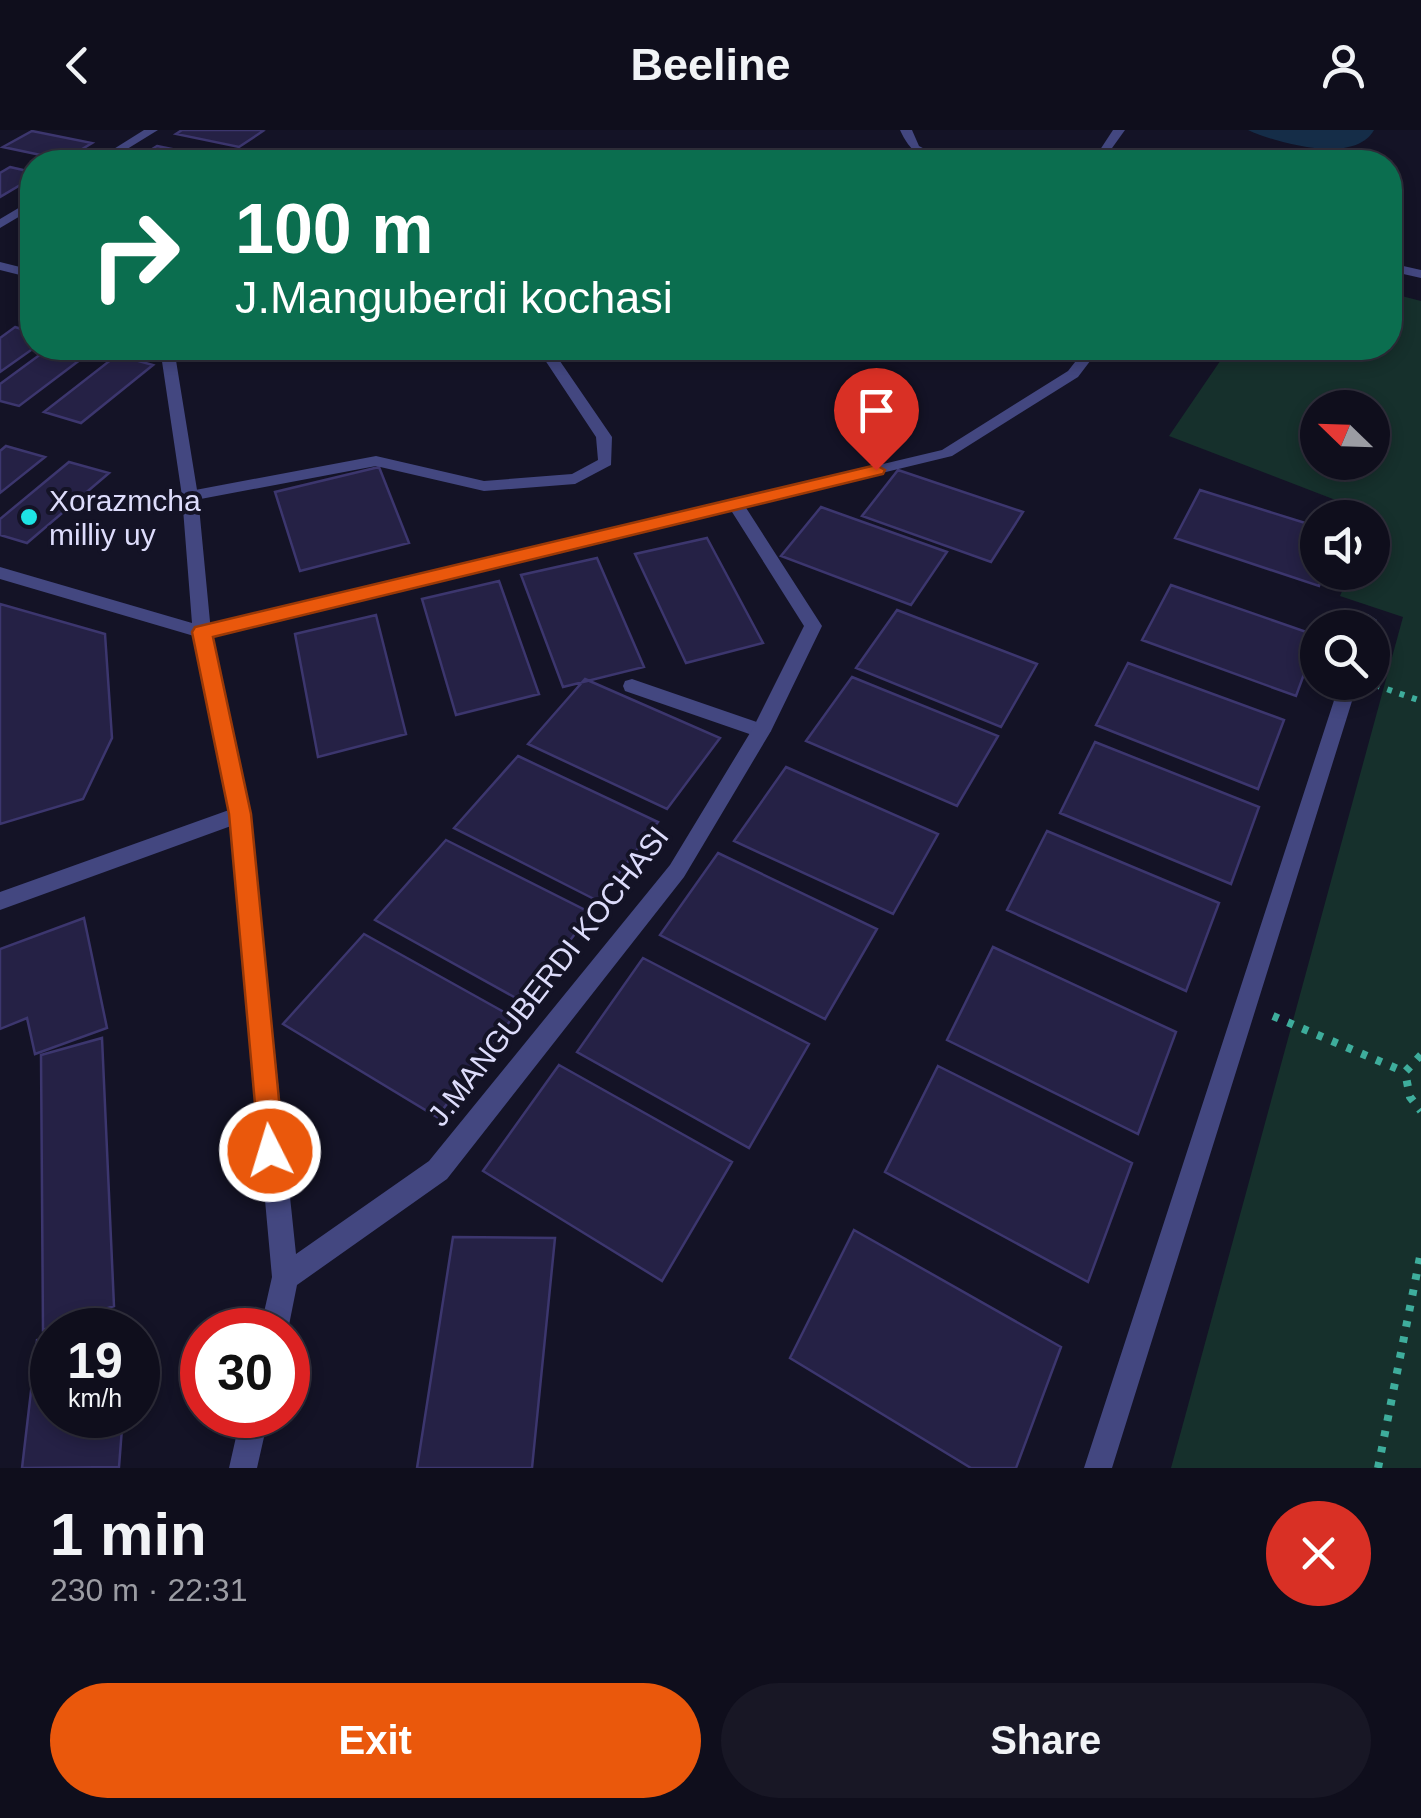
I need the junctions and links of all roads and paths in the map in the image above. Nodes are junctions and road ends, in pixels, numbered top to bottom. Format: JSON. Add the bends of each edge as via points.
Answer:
{"nodes":[{"id":1,"x":152,"y":130,"type":"edge"},
{"id":2,"x":120,"y":150,"type":"edge"},
{"id":3,"x":168,"y":360,"type":"edge"},
{"id":4,"x":552,"y":360,"type":"edge"},
{"id":5,"x":1084,"y":360,"type":"edge"},
{"id":6,"x":190,"y":496,"type":"junction"},
{"id":7,"x":735,"y":504,"type":"junction"},
{"id":8,"x":0,"y":573,"type":"edge"},
{"id":9,"x":202,"y":632,"type":"junction"},
{"id":10,"x":632,"y":686,"type":"dead end"},
{"id":11,"x":1390,"y":690,"type":"edge"},
{"id":12,"x":1343,"y":700,"type":"edge"},
{"id":13,"x":1421,"y":701,"type":"edge"},
{"id":14,"x":760,"y":731,"type":"junction"},
{"id":15,"x":240,"y":814,"type":"junction"},
{"id":16,"x":0,"y":901,"type":"edge"},
{"id":17,"x":1246,"y":1004,"type":"junction"},
{"id":18,"x":1421,"y":1056,"type":"edge"},
{"id":19,"x":1406,"y":1072,"type":"junction"},
{"id":20,"x":1421,"y":1111,"type":"edge"},
{"id":21,"x":1421,"y":1252,"type":"edge"},
{"id":22,"x":285,"y":1276,"type":"junction"},
{"id":23,"x":278,"y":1308,"type":"edge"},
{"id":24,"x":250,"y":1438,"type":"edge"},
{"id":25,"x":244,"y":1468,"type":"edge"},
{"id":26,"x":1098,"y":1468,"type":"edge"},
{"id":27,"x":1378,"y":1468,"type":"edge"}],
"edges":[{"from":1,"to":2,"type":"street"},
{"from":3,"to":6,"type":"street"},
{"from":4,"to":6,"type":"street","via":[[604,437],[606,462],[575,479],[484,486],[376,461]]},
{"from":5,"to":7,"type":"street","via":[[1073,374],[947,454]]},
{"from":6,"to":9,"type":"street"},
{"from":7,"to":9,"type":"street"},
{"from":7,"to":14,"type":"street","name":"J.MANGUBERDI KOCHASI","via":[[814,626]]},
{"from":8,"to":9,"type":"street"},
{"from":9,"to":15,"type":"street"},
{"from":10,"to":14,"type":"street"},
{"from":11,"to":13,"type":"path"},
{"from":12,"to":17,"type":"street"},
{"from":14,"to":22,"type":"street","name":"J.MANGUBERDI KOCHASI","via":[[677,871],[438,1170]]},
{"from":15,"to":16,"type":"street"},
{"from":15,"to":22,"type":"street"},
{"from":17,"to":19,"type":"path"},
{"from":17,"to":26,"type":"street"},
{"from":18,"to":19,"type":"path"},
{"from":19,"to":20,"type":"path","via":[[1410,1097]]},
{"from":21,"to":27,"type":"path"},
{"from":22,"to":23,"type":"street"},
{"from":24,"to":25,"type":"street"}]}
